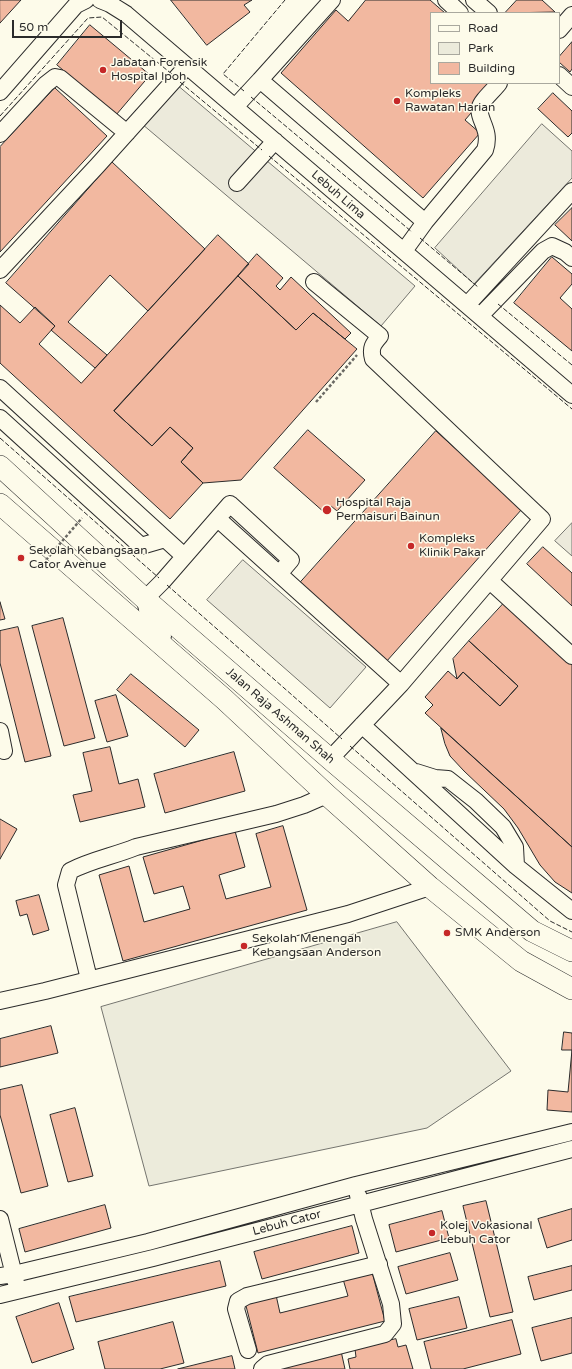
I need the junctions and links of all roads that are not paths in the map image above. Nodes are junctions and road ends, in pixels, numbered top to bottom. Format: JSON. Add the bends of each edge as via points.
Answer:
{"nodes":[{"id":1,"x":86,"y":0,"type":"edge"},
{"id":2,"x":100,"y":0,"type":"edge"},
{"id":3,"x":332,"y":0,"type":"edge"},
{"id":4,"x":446,"y":0,"type":"edge"},
{"id":5,"x":474,"y":0,"type":"edge"},
{"id":6,"x":459,"y":12,"type":"edge"},
{"id":7,"x":488,"y":12,"type":"edge"},
{"id":8,"x":572,"y":16,"type":"edge"},
{"id":9,"x":560,"y":29,"type":"edge"},
{"id":10,"x":187,"y":66,"type":"junction"},
{"id":11,"x":560,"y":76,"type":"edge"},
{"id":12,"x":260,"y":80,"type":"junction"},
{"id":13,"x":498,"y":84,"type":"edge"},
{"id":14,"x":572,"y":87,"type":"edge"},
{"id":15,"x":0,"y":92,"type":"edge"},
{"id":16,"x":236,"y":107,"type":"junction"},
{"id":17,"x":127,"y":133,"type":"junction"},
{"id":18,"x":0,"y":134,"type":"edge"},
{"id":19,"x":275,"y":141,"type":"junction"},
{"id":20,"x":236,"y":183,"type":"dead end"},
{"id":21,"x":572,"y":191,"type":"edge"},
{"id":22,"x":425,"y":222,"type":"junction"},
{"id":23,"x":404,"y":252,"type":"junction"},
{"id":24,"x":572,"y":258,"type":"edge"},
{"id":25,"x":0,"y":270,"type":"edge"},
{"id":26,"x":314,"y":282,"type":"dead end"},
{"id":27,"x":467,"y":306,"type":"junction"},
{"id":28,"x":480,"y":316,"type":"junction"},
{"id":29,"x":0,"y":388,"type":"edge"},
{"id":30,"x":572,"y":395,"type":"edge"},
{"id":31,"x":0,"y":418,"type":"edge"},
{"id":32,"x":0,"y":466,"type":"edge"},
{"id":33,"x":0,"y":504,"type":"edge"},
{"id":34,"x":218,"y":519,"type":"junction"},
{"id":35,"x":165,"y":539,"type":"junction"},
{"id":36,"x":184,"y":556,"type":"junction"},
{"id":37,"x":279,"y":574,"type":"junction"},
{"id":38,"x":490,"y":581,"type":"junction"},
{"id":39,"x":145,"y":599,"type":"junction"},
{"id":40,"x":572,"y":656,"type":"edge"},
{"id":41,"x":401,"y":684,"type":"junction"},
{"id":42,"x":224,"y":699,"type":"junction"},
{"id":43,"x":362,"y":725,"type":"junction"},
{"id":44,"x":0,"y":731,"type":"edge"},
{"id":45,"x":4,"y":751,"type":"dead end"},
{"id":46,"x":330,"y":759,"type":"junction"},
{"id":47,"x":327,"y":795,"type":"junction"},
{"id":48,"x":430,"y":887,"type":"junction"},
{"id":49,"x":572,"y":911,"type":"edge"},
{"id":50,"x":572,"y":951,"type":"edge"},
{"id":51,"x":89,"y":979,"type":"junction"},
{"id":52,"x":572,"y":989,"type":"edge"},
{"id":53,"x":0,"y":1001,"type":"edge"},
{"id":54,"x":572,"y":1132,"type":"edge"},
{"id":55,"x":572,"y":1149,"type":"edge"},
{"id":56,"x":356,"y":1185,"type":"junction"},
{"id":57,"x":361,"y":1204,"type":"junction"},
{"id":58,"x":0,"y":1219,"type":"edge"},
{"id":59,"x":379,"y":1264,"type":"junction"},
{"id":60,"x":7,"y":1275,"type":"edge"},
{"id":61,"x":18,"y":1291,"type":"junction"},
{"id":62,"x":0,"y":1295,"type":"edge"},
{"id":63,"x":248,"y":1350,"type":"dead end"},
{"id":64,"x":262,"y":1369,"type":"edge"}],
"edges":[{"from":1,"to":15,"type":"street","via":[[76,5]]},
{"from":2,"to":10,"type":"street","name":"Lebuh Lima","via":[[126,14]]},
{"from":3,"to":12,"type":"street"},
{"from":4,"to":6,"type":"street"},
{"from":5,"to":7,"type":"street"},
{"from":8,"to":9,"type":"street"},
{"from":10,"to":16,"type":"street","name":"Lebuh Lima"},
{"from":10,"to":17,"type":"street"},
{"from":11,"to":14,"type":"street"},
{"from":12,"to":16,"type":"street"},
{"from":12,"to":22,"type":"street"},
{"from":13,"to":22,"type":"street","via":[[480,106],[488,135],[485,150]]},
{"from":16,"to":19,"type":"street","name":"Lebuh Lima"},
{"from":17,"to":18,"type":"street","via":[[60,78],[55,77]]},
{"from":17,"to":25,"type":"street"},
{"from":19,"to":20,"type":"street"},
{"from":19,"to":23,"type":"street","name":"Lebuh Lima"},
{"from":21,"to":27,"type":"street"},
{"from":22,"to":23,"type":"street"},
{"from":23,"to":27,"type":"street","name":"Lebuh Lima"},
{"from":24,"to":28,"type":"street","via":[[552,246],[543,250]]},
{"from":26,"to":38,"type":"street","via":[[380,336],[371,352],[373,359],[542,519]]},
{"from":27,"to":28,"type":"street","name":"Lebuh Lima"},
{"from":28,"to":30,"type":"street","name":"Lebuh Lima"},
{"from":29,"to":35,"type":"street"},
{"from":31,"to":35,"type":"street","via":[[141,546]]},
{"from":32,"to":39,"type":"main road","name":"Jalan Raja Ashman Shah"},
{"from":33,"to":42,"type":"main road","name":"Jalan Raja Ashman Shah"},
{"from":34,"to":36,"type":"street"},
{"from":34,"to":37,"type":"street"},
{"from":34,"to":37,"type":"street","via":[[230,504],[292,560]]},
{"from":35,"to":36,"type":"street"},
{"from":36,"to":39,"type":"street"},
{"from":37,"to":41,"type":"street"},
{"from":38,"to":40,"type":"street"},
{"from":38,"to":41,"type":"street"},
{"from":39,"to":42,"type":"street","via":[[149,620]]},
{"from":39,"to":46,"type":"main road","name":"Jalan Raja Ashman Shah"},
{"from":41,"to":43,"type":"street"},
{"from":42,"to":47,"type":"main road","name":"Jalan Raja Ashman Shah"},
{"from":43,"to":46,"type":"street"},
{"from":43,"to":49,"type":"street","via":[[516,866]]},
{"from":44,"to":45,"type":"street"},
{"from":46,"to":50,"type":"main road","name":"Jalan Raja Ashman Shah","via":[[532,931]]},
{"from":47,"to":48,"type":"main road","name":"Jalan Raja Ashman Shah"},
{"from":47,"to":51,"type":"street","via":[[276,814],[136,847],[83,864],[70,871],[66,885]]},
{"from":48,"to":51,"type":"street","via":[[348,914]]},
{"from":48,"to":52,"type":"main road","name":"Jalan Raja Ashman Shah","via":[[521,961]]},
{"from":51,"to":53,"type":"street"},
{"from":54,"to":56,"type":"street","name":"Lebuh Cator"},
{"from":55,"to":57,"type":"street","name":"Lebuh Cator"},
{"from":56,"to":57,"type":"street"},
{"from":56,"to":60,"type":"street","name":"Lebuh Cator","via":[[148,1242]]},
{"from":57,"to":59,"type":"street"},
{"from":57,"to":61,"type":"street","name":"Lebuh Cator"},
{"from":58,"to":60,"type":"street"},
{"from":59,"to":63,"type":"street","via":[[247,1296],[238,1301],[236,1309]]},
{"from":59,"to":64,"type":"street","via":[[391,1304],[393,1324],[386,1334],[268,1364]]},
{"from":60,"to":61,"type":"street"},
{"from":61,"to":62,"type":"street","name":"Lebuh Cator"}]}
